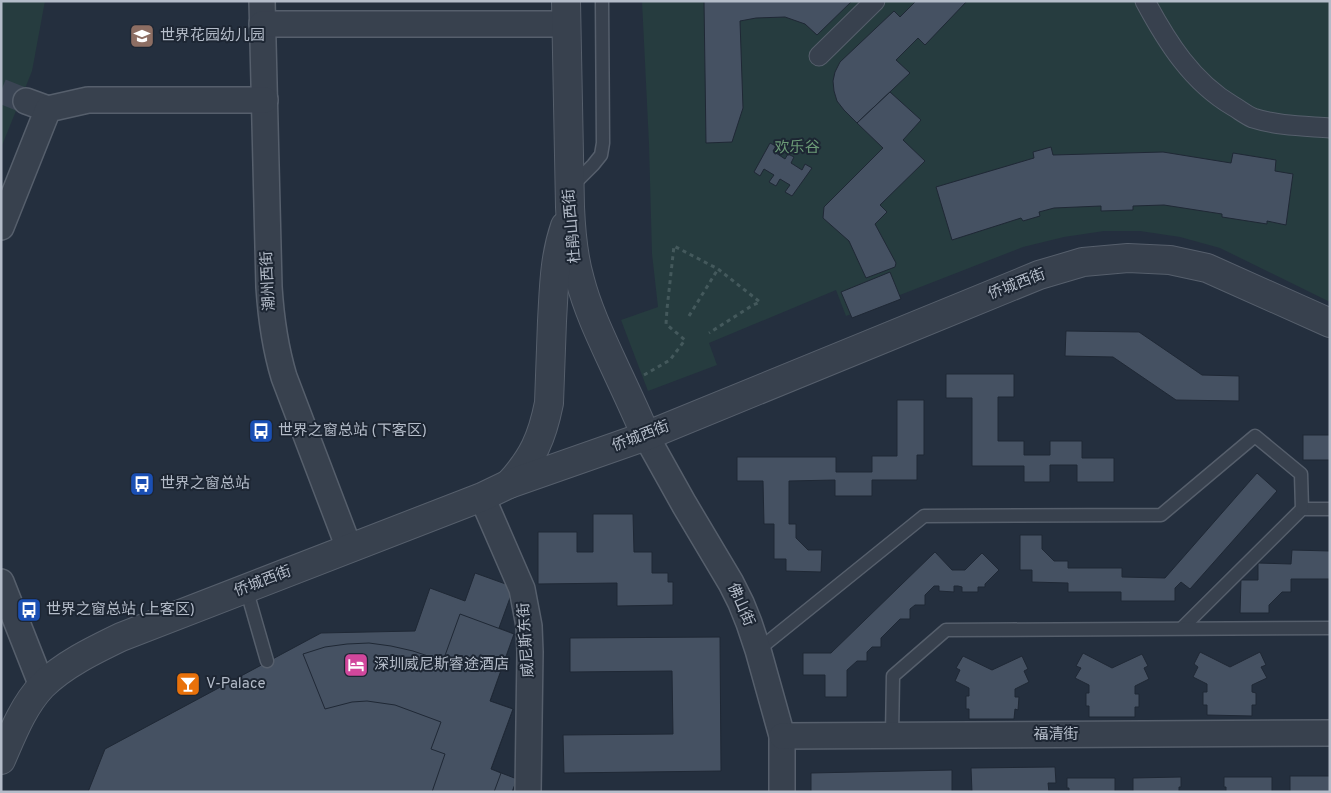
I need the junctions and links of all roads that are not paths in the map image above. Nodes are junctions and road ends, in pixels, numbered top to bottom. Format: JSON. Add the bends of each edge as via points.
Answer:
{"nodes":[{"id":1,"x":602,"y":1,"type":"edge"},
{"id":2,"x":876,"y":1,"type":"edge"},
{"id":3,"x":1145,"y":1,"type":"edge"},
{"id":4,"x":566,"y":12,"type":"edge"},
{"id":5,"x":262,"y":13,"type":"edge"},
{"id":6,"x":819,"y":56,"type":"dead end"},
{"id":7,"x":265,"y":100,"type":"junction"},
{"id":8,"x":1330,"y":128,"type":"edge"},
{"id":9,"x":570,"y":198,"type":"junction"},
{"id":10,"x":1,"y":227,"type":"edge"},
{"id":11,"x":1330,"y":323,"type":"edge"},
{"id":12,"x":646,"y":436,"type":"junction"},
{"id":13,"x":509,"y":484,"type":"junction"},
{"id":14,"x":482,"y":497,"type":"junction"},
{"id":15,"x":1302,"y":509,"type":"junction"},
{"id":16,"x":1330,"y":509,"type":"edge"},
{"id":17,"x":350,"y":548,"type":"junction"},
{"id":18,"x":1,"y":582,"type":"edge"},
{"id":19,"x":246,"y":588,"type":"junction"},
{"id":20,"x":1182,"y":628,"type":"junction"},
{"id":21,"x":1330,"y":628,"type":"edge"},
{"id":22,"x":758,"y":650,"type":"junction"},
{"id":23,"x":267,"y":661,"type":"dead end"},
{"id":24,"x":42,"y":686,"type":"junction"},
{"id":25,"x":1330,"y":733,"type":"edge"},
{"id":26,"x":782,"y":736,"type":"junction"},
{"id":27,"x":892,"y":736,"type":"junction"},
{"id":28,"x":1,"y":760,"type":"edge"},
{"id":29,"x":528,"y":792,"type":"edge"},
{"id":30,"x":782,"y":792,"type":"edge"}],
"edges":[{"from":1,"to":9,"type":"lane","via":[[601,155]]},
{"from":2,"to":6,"type":"street"},
{"from":3,"to":8,"type":"street","via":[[1172,48],[1196,77],[1222,99],[1252,117],[1281,125]]},
{"from":4,"to":5,"type":"street"},
{"from":4,"to":9,"type":"street","name":"杜鹃山西街"},
{"from":5,"to":7,"type":"street","name":"潮州西街"},
{"from":7,"to":10,"type":"street","via":[[88,100],[37,105]]},
{"from":7,"to":17,"type":"street","name":"潮州西街","via":[[268,287],[276,346],[290,394]]},
{"from":9,"to":12,"type":"street","name":"杜鹃山西街","via":[[571,232],[587,304]]},
{"from":9,"to":13,"type":"street","via":[[556,258],[549,403],[545,422],[524,468]]},
{"from":11,"to":12,"type":"street","name":"侨城西街","via":[[1206,268],[1170,260],[1128,258],[1083,262],[1039,275]]},
{"from":12,"to":13,"type":"street","name":"侨城西街"},
{"from":12,"to":22,"type":"street","name":"佛山街","via":[[731,583]]},
{"from":13,"to":14,"type":"street","name":"侨城西街"},
{"from":14,"to":17,"type":"street","name":"侨城西街"},
{"from":14,"to":29,"type":"street","name":"威尼斯东街","via":[[522,589],[529,626]]},
{"from":15,"to":16,"type":"lane"},
{"from":15,"to":20,"type":"lane"},
{"from":15,"to":22,"type":"lane","via":[[1300,474],[1255,436],[1161,514],[924,516]]},
{"from":17,"to":19,"type":"street","name":"侨城西街"},
{"from":18,"to":24,"type":"street"},
{"from":19,"to":23,"type":"lane"},
{"from":19,"to":24,"type":"street","name":"侨城西街","via":[[90,652]]},
{"from":20,"to":21,"type":"lane"},
{"from":20,"to":27,"type":"lane","via":[[946,630],[893,676]]},
{"from":22,"to":26,"type":"street","name":"佛山街"},
{"from":24,"to":28,"type":"street","name":"侨城西街","via":[[19,721]]},
{"from":25,"to":27,"type":"street","name":"福清街"},
{"from":26,"to":27,"type":"street","name":"福清街"},
{"from":26,"to":30,"type":"street","name":"佛山街"}]}
